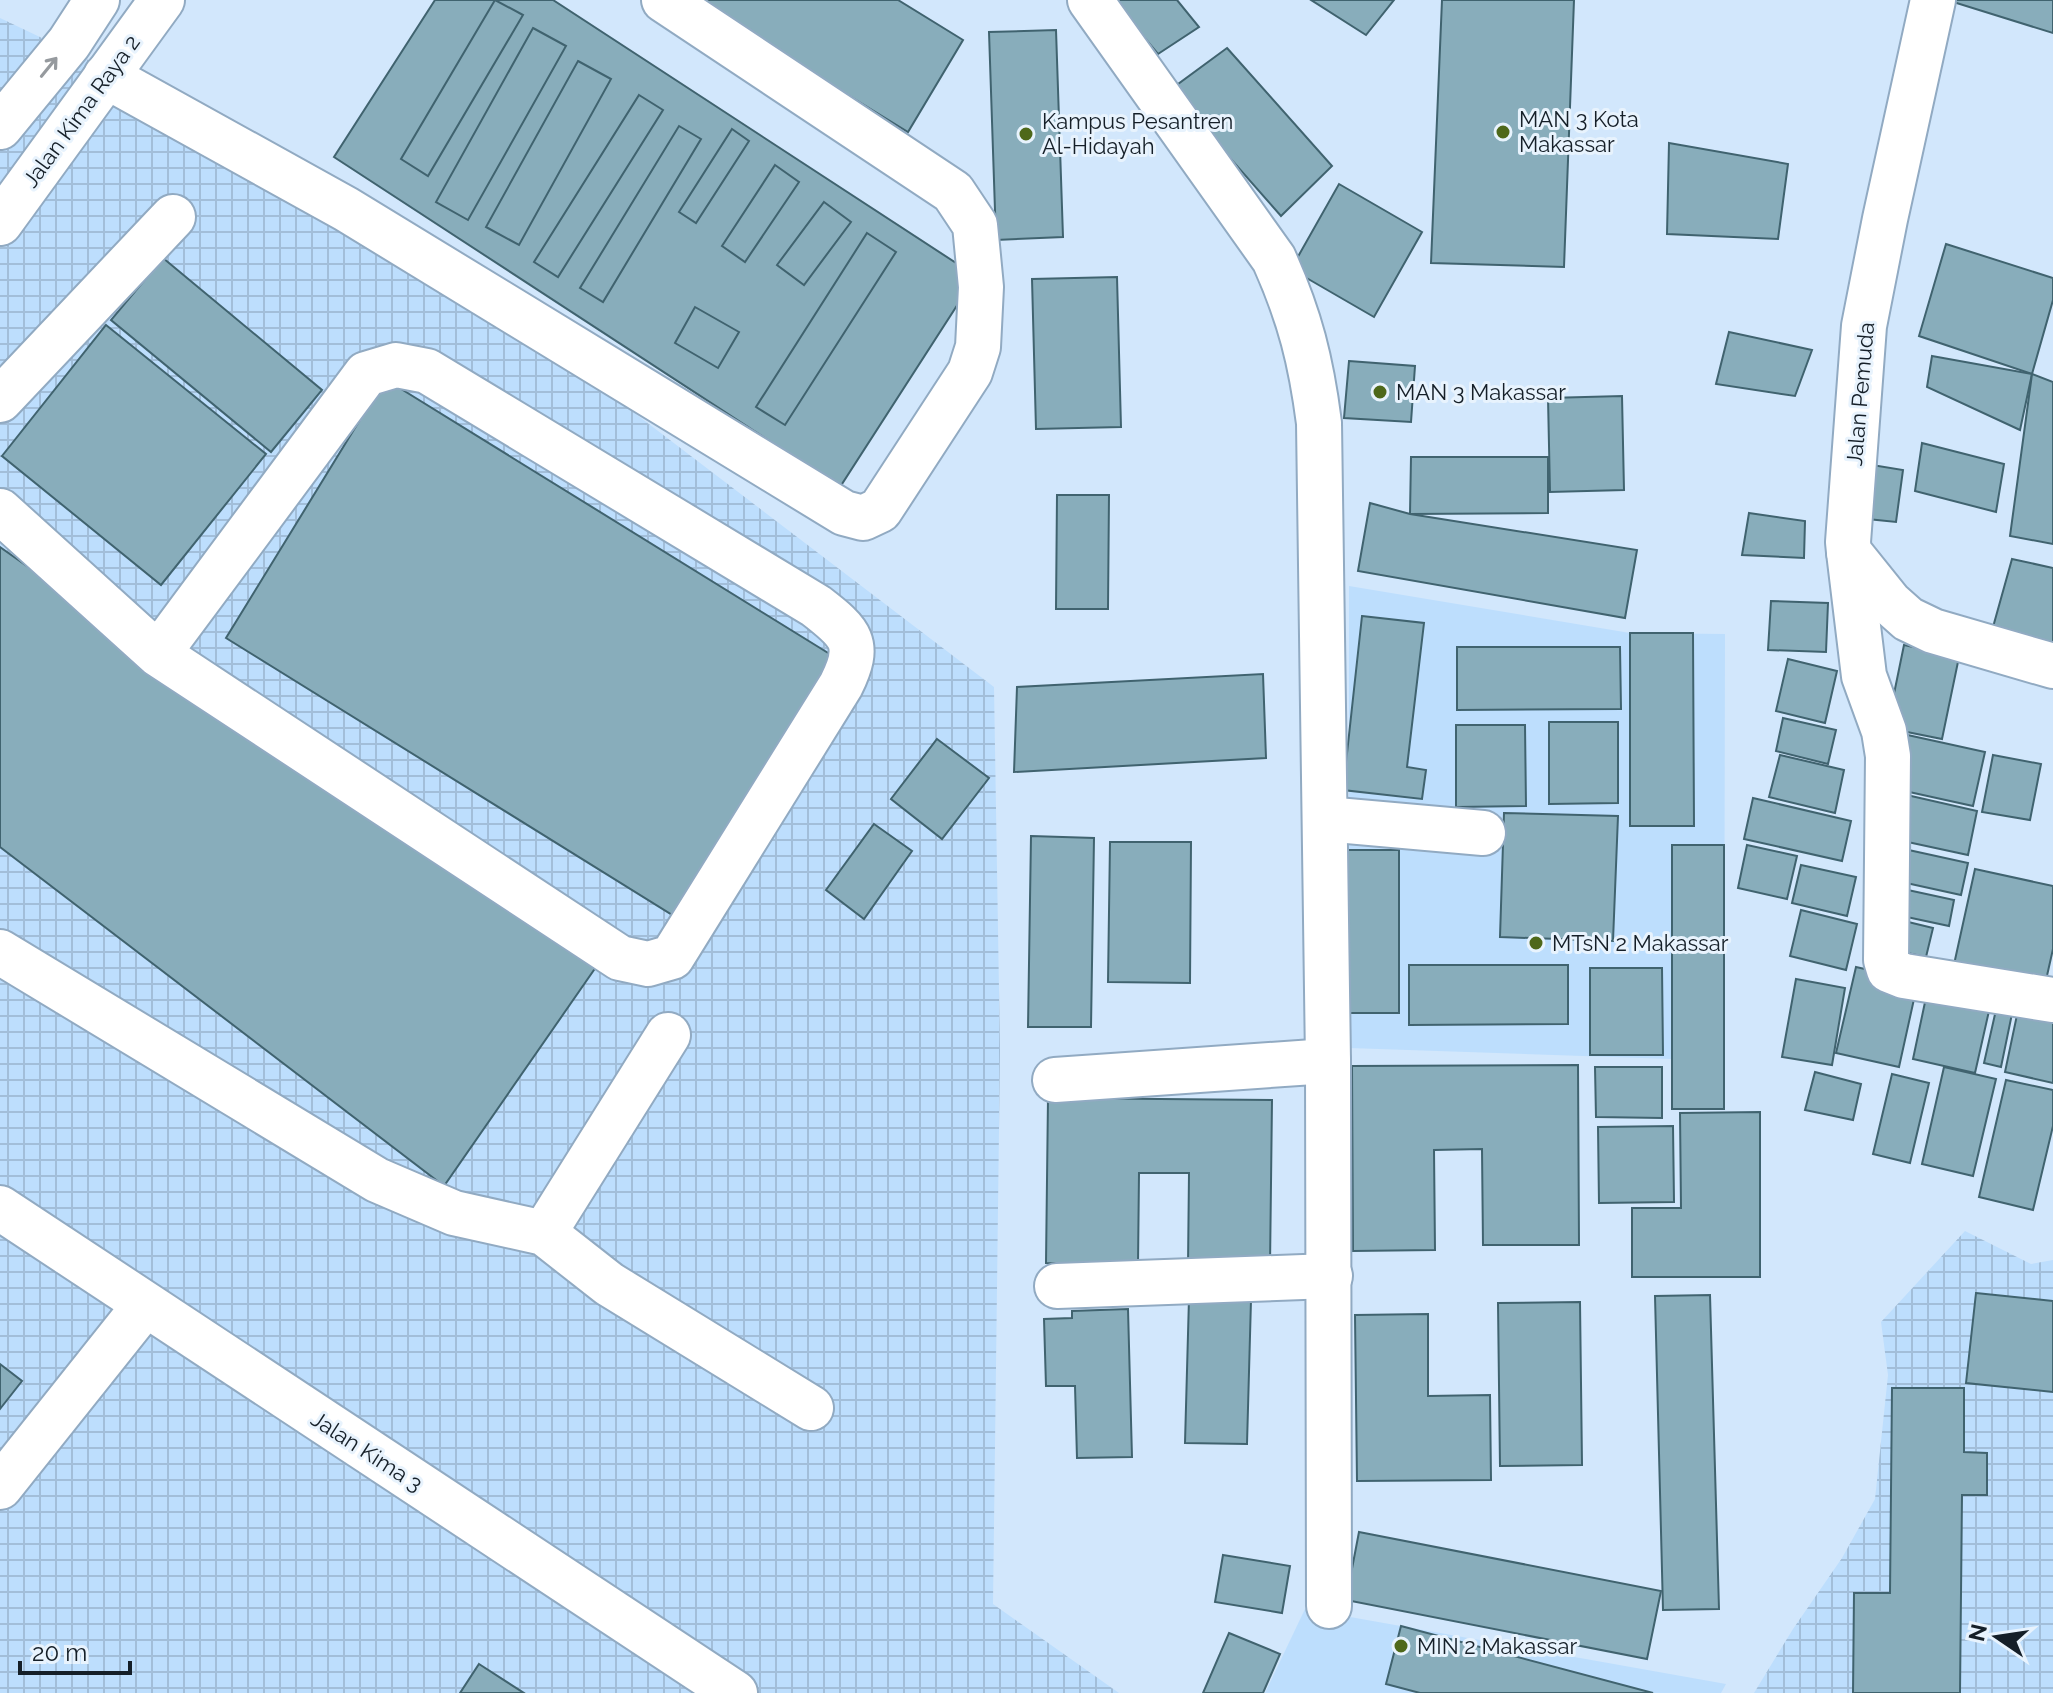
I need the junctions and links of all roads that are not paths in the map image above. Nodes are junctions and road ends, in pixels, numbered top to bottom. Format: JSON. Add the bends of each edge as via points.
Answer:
{"nodes":[{"id":1,"x":97,"y":0,"type":"edge"},
{"id":2,"x":162,"y":0,"type":"edge"},
{"id":3,"x":664,"y":0,"type":"edge"},
{"id":4,"x":1090,"y":0,"type":"edge"},
{"id":5,"x":1933,"y":0,"type":"edge"},
{"id":6,"x":106,"y":76,"type":"junction"},
{"id":7,"x":0,"y":127,"type":"edge"},
{"id":8,"x":173,"y":217,"type":"dead end"},
{"id":9,"x":0,"y":223,"type":"edge"},
{"id":10,"x":0,"y":400,"type":"edge"},
{"id":11,"x":0,"y":511,"type":"edge"},
{"id":12,"x":1849,"y":552,"type":"junction"},
{"id":13,"x":158,"y":654,"type":"junction"},
{"id":14,"x":2053,"y":666,"type":"edge"},
{"id":15,"x":1325,"y":819,"type":"junction"},
{"id":16,"x":1483,"y":833,"type":"dead end"},
{"id":17,"x":0,"y":952,"type":"edge"},
{"id":18,"x":2053,"y":1000,"type":"edge"},
{"id":19,"x":668,"y":1035,"type":"dead end"},
{"id":20,"x":1328,"y":1061,"type":"junction"},
{"id":21,"x":1055,"y":1080,"type":"dead end"},
{"id":22,"x":0,"y":1208,"type":"edge"},
{"id":23,"x":544,"y":1233,"type":"junction"},
{"id":24,"x":1330,"y":1276,"type":"junction"},
{"id":25,"x":1057,"y":1286,"type":"dead end"},
{"id":26,"x":145,"y":1305,"type":"junction"},
{"id":27,"x":811,"y":1408,"type":"dead end"},
{"id":28,"x":0,"y":1487,"type":"edge"},
{"id":29,"x":1329,"y":1606,"type":"dead end"},
{"id":30,"x":735,"y":1693,"type":"edge"}],
"edges":[{"from":7,"to":1,"type":"street","one_way":true},
{"from":2,"to":6,"type":"street","name":"Jalan Kima Raya 2"},
{"from":3,"to":6,"type":"street","via":[[953,192],[975,225],[981,287],[978,347],[970,372],[880,510],[863,518],[844,513],[346,209]]},
{"from":4,"to":15,"type":"street","via":[[1274,259],[1306,340],[1319,423]]},
{"from":5,"to":12,"type":"street","name":"Jalan Pemuda","via":[[1864,326]]},
{"from":6,"to":9,"type":"street","name":"Jalan Kima Raya 2"},
{"from":8,"to":10,"type":"street"},
{"from":11,"to":13,"type":"street"},
{"from":12,"to":14,"type":"street","via":[[1908,619]]},
{"from":12,"to":18,"type":"street","name":"Jalan Pemuda","via":[[1864,676],[1888,756],[1889,970]]},
{"from":13,"to":13,"type":"street","via":[[620,958],[648,964],[672,957],[852,663],[851,641],[816,606],[427,371],[396,365],[366,374]]},
{"from":15,"to":16,"type":"street"},
{"from":15,"to":20,"type":"street"},
{"from":17,"to":23,"type":"street","via":[[377,1180],[454,1213]]},
{"from":19,"to":23,"type":"street"},
{"from":20,"to":21,"type":"street"},
{"from":20,"to":24,"type":"street"},
{"from":22,"to":26,"type":"street","name":"Jalan Kima 3"},
{"from":23,"to":27,"type":"street","via":[[609,1284]]},
{"from":24,"to":25,"type":"street"},
{"from":24,"to":29,"type":"street"},
{"from":26,"to":28,"type":"street"},
{"from":26,"to":30,"type":"street","name":"Jalan Kima 3"}]}
